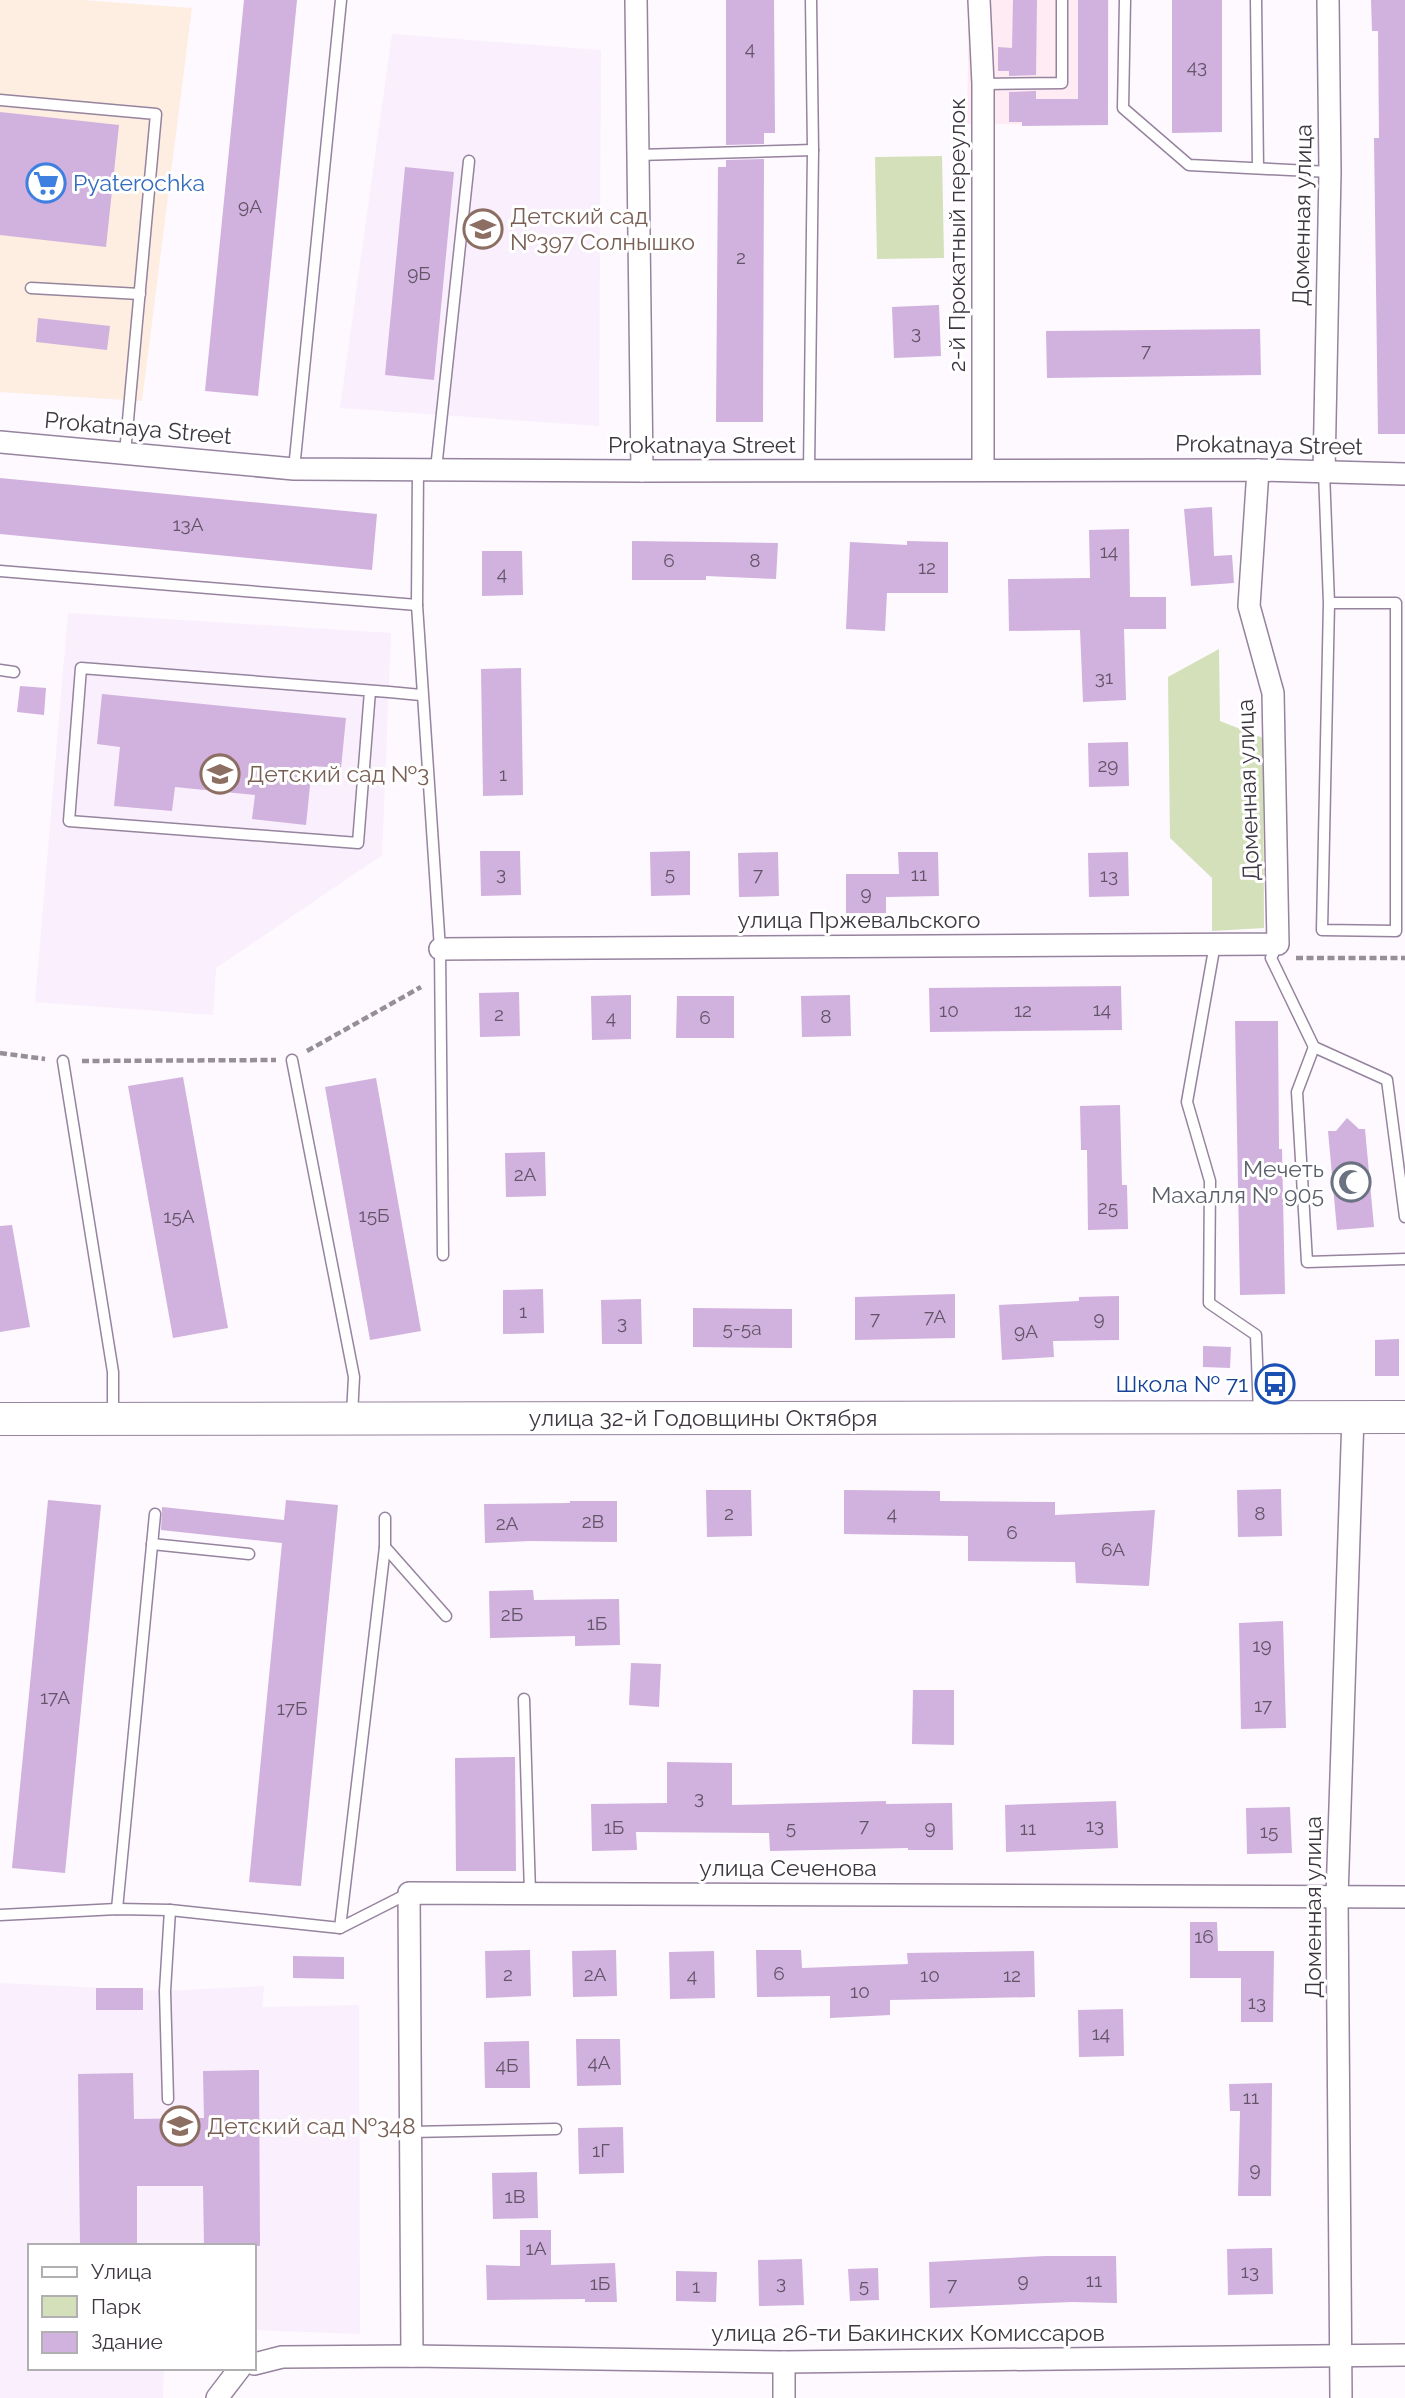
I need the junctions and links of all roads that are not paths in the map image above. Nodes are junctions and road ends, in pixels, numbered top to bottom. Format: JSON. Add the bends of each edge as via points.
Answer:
{"nodes":[{"id":1,"x":341,"y":0,"type":"edge"},
{"id":2,"x":636,"y":0,"type":"edge"},
{"id":3,"x":811,"y":0,"type":"edge"},
{"id":4,"x":979,"y":0,"type":"edge"},
{"id":5,"x":1062,"y":0,"type":"edge"},
{"id":6,"x":1125,"y":0,"type":"edge"},
{"id":7,"x":1256,"y":0,"type":"edge"},
{"id":8,"x":1328,"y":0,"type":"edge"},
{"id":9,"x":983,"y":84,"type":"junction"},
{"id":10,"x":0,"y":100,"type":"edge"},
{"id":11,"x":813,"y":150,"type":"junction"},
{"id":12,"x":638,"y":155,"type":"junction"},
{"id":13,"x":469,"y":161,"type":"dead end"},
{"id":14,"x":1258,"y":168,"type":"junction"},
{"id":15,"x":1330,"y":172,"type":"junction"},
{"id":16,"x":31,"y":288,"type":"dead end"},
{"id":17,"x":140,"y":294,"type":"junction"},
{"id":18,"x":0,"y":442,"type":"edge"},
{"id":19,"x":125,"y":453,"type":"junction"},
{"id":20,"x":294,"y":469,"type":"junction"},
{"id":21,"x":427,"y":469,"type":"junction"},
{"id":22,"x":983,"y":470,"type":"junction"},
{"id":23,"x":1258,"y":470,"type":"junction"},
{"id":24,"x":642,"y":471,"type":"junction"},
{"id":25,"x":809,"y":471,"type":"junction"},
{"id":26,"x":1324,"y":472,"type":"junction"},
{"id":27,"x":1405,"y":474,"type":"edge"},
{"id":28,"x":0,"y":570,"type":"edge"},
{"id":29,"x":1329,"y":603,"type":"junction"},
{"id":30,"x":416,"y":605,"type":"junction"},
{"id":31,"x":0,"y":670,"type":"edge"},
{"id":32,"x":14,"y":672,"type":"dead end"},
{"id":33,"x":370,"y":691,"type":"junction"},
{"id":34,"x":421,"y":695,"type":"junction"},
{"id":35,"x":1215,"y":944,"type":"junction"},
{"id":36,"x":440,"y":949,"type":"junction"},
{"id":37,"x":1275,"y":951,"type":"junction"},
{"id":38,"x":1314,"y":1047,"type":"junction"},
{"id":39,"x":292,"y":1060,"type":"road end"},
{"id":40,"x":63,"y":1062,"type":"road end"},
{"id":41,"x":1405,"y":1217,"type":"edge"},
{"id":42,"x":443,"y":1255,"type":"dead end"},
{"id":43,"x":1405,"y":1259,"type":"edge"},
{"id":44,"x":1259,"y":1416,"type":"junction"},
{"id":45,"x":1353,"y":1416,"type":"junction"},
{"id":46,"x":1405,"y":1417,"type":"edge"},
{"id":47,"x":352,"y":1418,"type":"junction"},
{"id":48,"x":0,"y":1419,"type":"edge"},
{"id":49,"x":113,"y":1420,"type":"junction"},
{"id":50,"x":155,"y":1514,"type":"dead end"},
{"id":51,"x":385,"y":1518,"type":"dead end"},
{"id":52,"x":152,"y":1544,"type":"junction"},
{"id":53,"x":385,"y":1546,"type":"junction"},
{"id":54,"x":249,"y":1554,"type":"dead end"},
{"id":55,"x":446,"y":1616,"type":"dead end"},
{"id":56,"x":524,"y":1699,"type":"dead end"},
{"id":57,"x":409,"y":1893,"type":"junction"},
{"id":58,"x":530,"y":1894,"type":"junction"},
{"id":59,"x":1337,"y":1897,"type":"junction"},
{"id":60,"x":1405,"y":1897,"type":"edge"},
{"id":61,"x":117,"y":1909,"type":"junction"},
{"id":62,"x":170,"y":1910,"type":"junction"},
{"id":63,"x":0,"y":1915,"type":"edge"},
{"id":64,"x":340,"y":1928,"type":"junction"},
{"id":65,"x":168,"y":2099,"type":"dead end"},
{"id":66,"x":556,"y":2129,"type":"dead end"},
{"id":67,"x":410,"y":2132,"type":"junction"},
{"id":68,"x":1341,"y":2354,"type":"junction"},
{"id":69,"x":1405,"y":2355,"type":"edge"},
{"id":70,"x":412,"y":2356,"type":"junction"},
{"id":71,"x":784,"y":2362,"type":"junction"},
{"id":72,"x":256,"y":2364,"type":"edge"},
{"id":73,"x":238,"y":2370,"type":"edge"},
{"id":74,"x":217,"y":2398,"type":"edge"},
{"id":75,"x":784,"y":2398,"type":"edge"},
{"id":76,"x":1341,"y":2398,"type":"edge"}],
"edges":[{"from":1,"to":20,"type":"lane"},
{"from":2,"to":12,"type":"street"},
{"from":3,"to":11,"type":"lane"},
{"from":4,"to":9,"type":"street","name":"2-й Прокатный переулок"},
{"from":5,"to":9,"type":"lane","via":[[1062,83]]},
{"from":6,"to":14,"type":"lane","via":[[1123,108],[1189,165]]},
{"from":7,"to":14,"type":"lane"},
{"from":8,"to":15,"type":"street","name":"Доменная улица"},
{"from":9,"to":22,"type":"street","name":"2-й Прокатный переулок"},
{"from":10,"to":17,"type":"lane","via":[[156,114]]},
{"from":11,"to":12,"type":"lane"},
{"from":11,"to":25,"type":"lane"},
{"from":12,"to":24,"type":"street"},
{"from":13,"to":21,"type":"lane"},
{"from":14,"to":15,"type":"lane"},
{"from":15,"to":26,"type":"street","name":"Доменная улица"},
{"from":16,"to":17,"type":"lane"},
{"from":17,"to":19,"type":"lane"},
{"from":18,"to":19,"type":"street","name":"Prokatnaya Street"},
{"from":19,"to":20,"type":"street","name":"Prokatnaya Street"},
{"from":20,"to":21,"type":"street","name":"Prokatnaya Street"},
{"from":21,"to":24,"type":"street","name":"Prokatnaya Street"},
{"from":21,"to":30,"type":"lane"},
{"from":22,"to":23,"type":"street","name":"Prokatnaya Street"},
{"from":22,"to":25,"type":"street","name":"Prokatnaya Street"},
{"from":23,"to":26,"type":"street","name":"Prokatnaya Street"},
{"from":23,"to":37,"type":"street","name":"Доменная улица","via":[[1249,606],[1273,693]]},
{"from":24,"to":25,"type":"street","name":"Prokatnaya Street"},
{"from":26,"to":27,"type":"street","name":"Prokatnaya Street"},
{"from":26,"to":29,"type":"lane"},
{"from":28,"to":30,"type":"lane"},
{"from":29,"to":29,"type":"lane","via":[[1396,603],[1396,931],[1322,930]]},
{"from":30,"to":34,"type":"lane"},
{"from":31,"to":32,"type":"lane"},
{"from":33,"to":33,"type":"lane","via":[[81,668],[69,821],[358,843]]},
{"from":33,"to":34,"type":"lane"},
{"from":34,"to":36,"type":"lane"},
{"from":35,"to":36,"type":"street","name":"улица Пржевальского"},
{"from":35,"to":37,"type":"street","name":"улица Пржевальского"},
{"from":35,"to":44,"type":"lane","via":[[1186,1102],[1210,1181],[1209,1303],[1256,1335]]},
{"from":36,"to":42,"type":"lane"},
{"from":37,"to":38,"type":"lane"},
{"from":38,"to":41,"type":"lane","via":[[1387,1080]]},
{"from":38,"to":43,"type":"lane","via":[[1297,1092],[1307,1262]]},
{"from":39,"to":47,"type":"lane","via":[[354,1377]]},
{"from":40,"to":49,"type":"lane","via":[[113,1372]]},
{"from":44,"to":45,"type":"main road","name":"улица 32-й Годовщины Октября"},
{"from":44,"to":47,"type":"main road","name":"улица 32-й Годовщины Октября"},
{"from":45,"to":46,"type":"main road","name":"улица 32-й Годовщины Октября"},
{"from":45,"to":59,"type":"street","name":"Доменная улица"},
{"from":47,"to":49,"type":"main road","name":"улица 32-й Годовщины Октября"},
{"from":48,"to":49,"type":"main road","name":"улица 32-й Годовщины Октября"},
{"from":50,"to":52,"type":"lane"},
{"from":51,"to":53,"type":"lane"},
{"from":52,"to":54,"type":"lane"},
{"from":52,"to":61,"type":"lane"},
{"from":53,"to":55,"type":"lane"},
{"from":53,"to":64,"type":"lane"},
{"from":56,"to":58,"type":"lane"},
{"from":57,"to":58,"type":"street","name":"улица Сеченова"},
{"from":57,"to":64,"type":"lane"},
{"from":57,"to":67,"type":"street"},
{"from":58,"to":59,"type":"street","name":"улица Сеченова"},
{"from":59,"to":60,"type":"street","name":"улица Сеченова"},
{"from":59,"to":68,"type":"street","name":"Доменная улица"},
{"from":61,"to":62,"type":"lane"},
{"from":61,"to":63,"type":"lane"},
{"from":62,"to":64,"type":"lane"},
{"from":62,"to":65,"type":"lane","via":[[164,1991]]},
{"from":66,"to":67,"type":"lane"},
{"from":67,"to":70,"type":"street"},
{"from":68,"to":69,"type":"street","name":"улица 26-ти Бакинских Комиссаров"},
{"from":68,"to":71,"type":"street","name":"улица 26-ти Бакинских Комиссаров"},
{"from":68,"to":76,"type":"street","name":"Доменная улица"},
{"from":70,"to":71,"type":"street","name":"улица 26-ти Бакинских Комиссаров"},
{"from":70,"to":72,"type":"street","name":"улица 26-ти Бакинских Комиссаров","via":[[282,2357]]},
{"from":71,"to":75,"type":"street"},
{"from":73,"to":74,"type":"street"}]}
